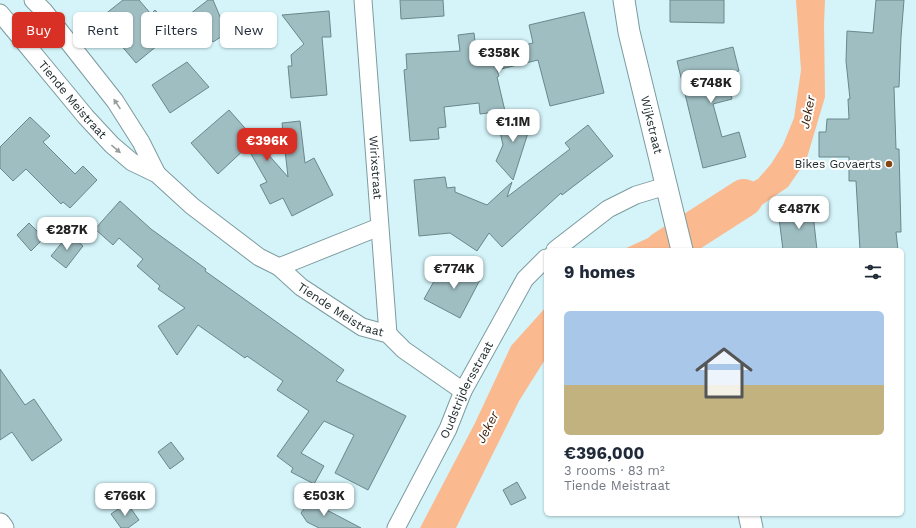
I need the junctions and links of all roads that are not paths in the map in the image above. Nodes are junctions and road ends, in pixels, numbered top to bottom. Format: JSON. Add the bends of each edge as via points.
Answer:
{"nodes":[{"id":1,"x":33,"y":0,"type":"edge"},
{"id":2,"x":363,"y":0,"type":"edge"},
{"id":3,"x":624,"y":0,"type":"edge"},
{"id":4,"x":0,"y":13,"type":"edge"},
{"id":5,"x":157,"y":174,"type":"junction"},
{"id":6,"x":666,"y":186,"type":"junction"},
{"id":7,"x":379,"y":227,"type":"junction"},
{"id":8,"x":557,"y":248,"type":"edge"},
{"id":9,"x":682,"y":248,"type":"edge"},
{"id":10,"x":544,"y":260,"type":"edge"},
{"id":11,"x":279,"y":267,"type":"junction"},
{"id":12,"x":388,"y":334,"type":"junction"},
{"id":13,"x":463,"y":391,"type":"junction"},
{"id":14,"x":749,"y":516,"type":"edge"},
{"id":15,"x":0,"y":524,"type":"edge"},
{"id":16,"x":3,"y":528,"type":"edge"},
{"id":17,"x":396,"y":528,"type":"edge"},
{"id":18,"x":752,"y":528,"type":"edge"}],
"edges":[{"from":5,"to":1,"type":"street","name":"Tiende Meistraat","one_way":true,"via":[[141,142],[115,101]]},
{"from":2,"to":7,"type":"street","name":"Wirixstraat"},
{"from":3,"to":6,"type":"street","name":"Wijkstraat","via":[[629,32]]},
{"from":4,"to":5,"type":"street","name":"Tiende Meistraat","one_way":true,"via":[[112,145],[132,162]]},
{"from":5,"to":11,"type":"street","name":"Tiende Meistraat","via":[[192,206],[259,257]]},
{"from":6,"to":8,"type":"street","via":[[636,195],[608,209]]},
{"from":6,"to":9,"type":"street","name":"Wijkstraat"},
{"from":7,"to":11,"type":"street"},
{"from":7,"to":12,"type":"street","name":"Wirixstraat"},
{"from":10,"to":13,"type":"street","name":"Oudstrijdersstraat","via":[[525,279]]},
{"from":11,"to":12,"type":"street","name":"Tiende Meistraat","via":[[301,287],[362,327]]},
{"from":12,"to":13,"type":"street","name":"Tiende Meistraat","via":[[404,350]]},
{"from":13,"to":17,"type":"street","name":"Oudstrijdersstraat","via":[[448,429]]},
{"from":14,"to":18,"type":"street"},
{"from":15,"to":16,"type":"street"}]}
